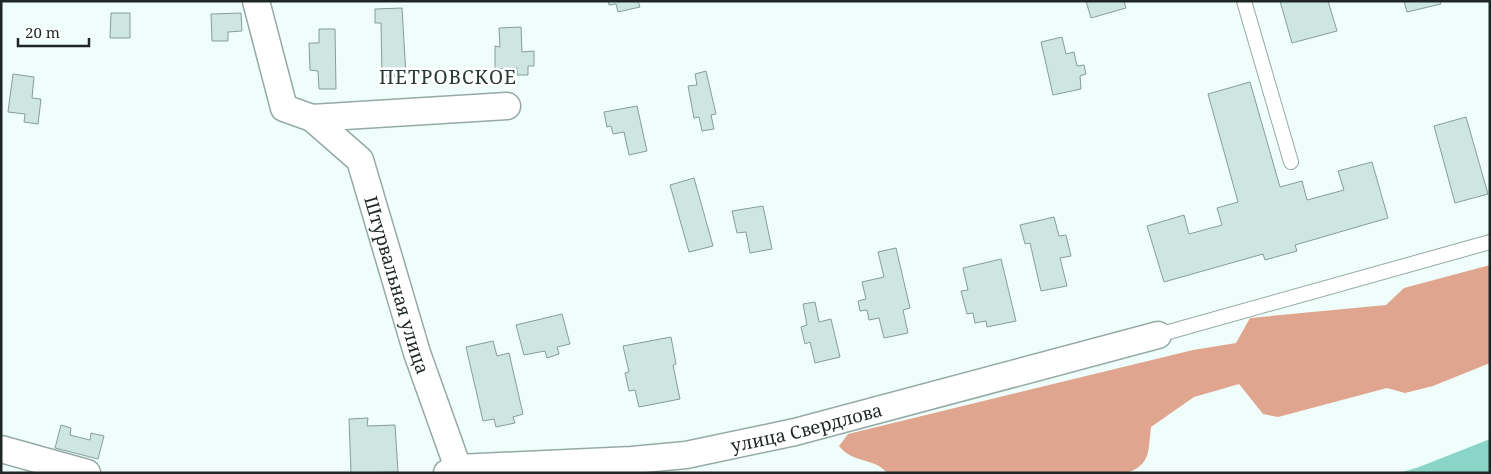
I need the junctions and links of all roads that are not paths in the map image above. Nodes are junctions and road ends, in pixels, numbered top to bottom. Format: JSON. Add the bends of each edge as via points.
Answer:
{"nodes":[{"id":1,"x":256,"y":1,"type":"edge"},
{"id":2,"x":1244,"y":1,"type":"edge"},
{"id":3,"x":507,"y":106,"type":"dead end"},
{"id":4,"x":312,"y":118,"type":"junction"},
{"id":5,"x":1291,"y":162,"type":"dead end"},
{"id":6,"x":1490,"y":242,"type":"edge"},
{"id":7,"x":1158,"y":334,"type":"joint"},
{"id":8,"x":1,"y":450,"type":"edge"},
{"id":9,"x":452,"y":470,"type":"edge"},
{"id":10,"x":87,"y":473,"type":"edge"}],
"edges":[{"from":1,"to":4,"type":"street","via":[[284,108]]},
{"from":2,"to":5,"type":"lane"},
{"from":3,"to":4,"type":"street"},
{"from":4,"to":9,"type":"street","name":"Штурвальная улица","via":[[360,160]]},
{"from":6,"to":7,"type":"lane"},
{"from":7,"to":9,"type":"street","name":"улица Свердлова","via":[[796,432],[703,452],[632,460]]},
{"from":8,"to":10,"type":"street"}]}
